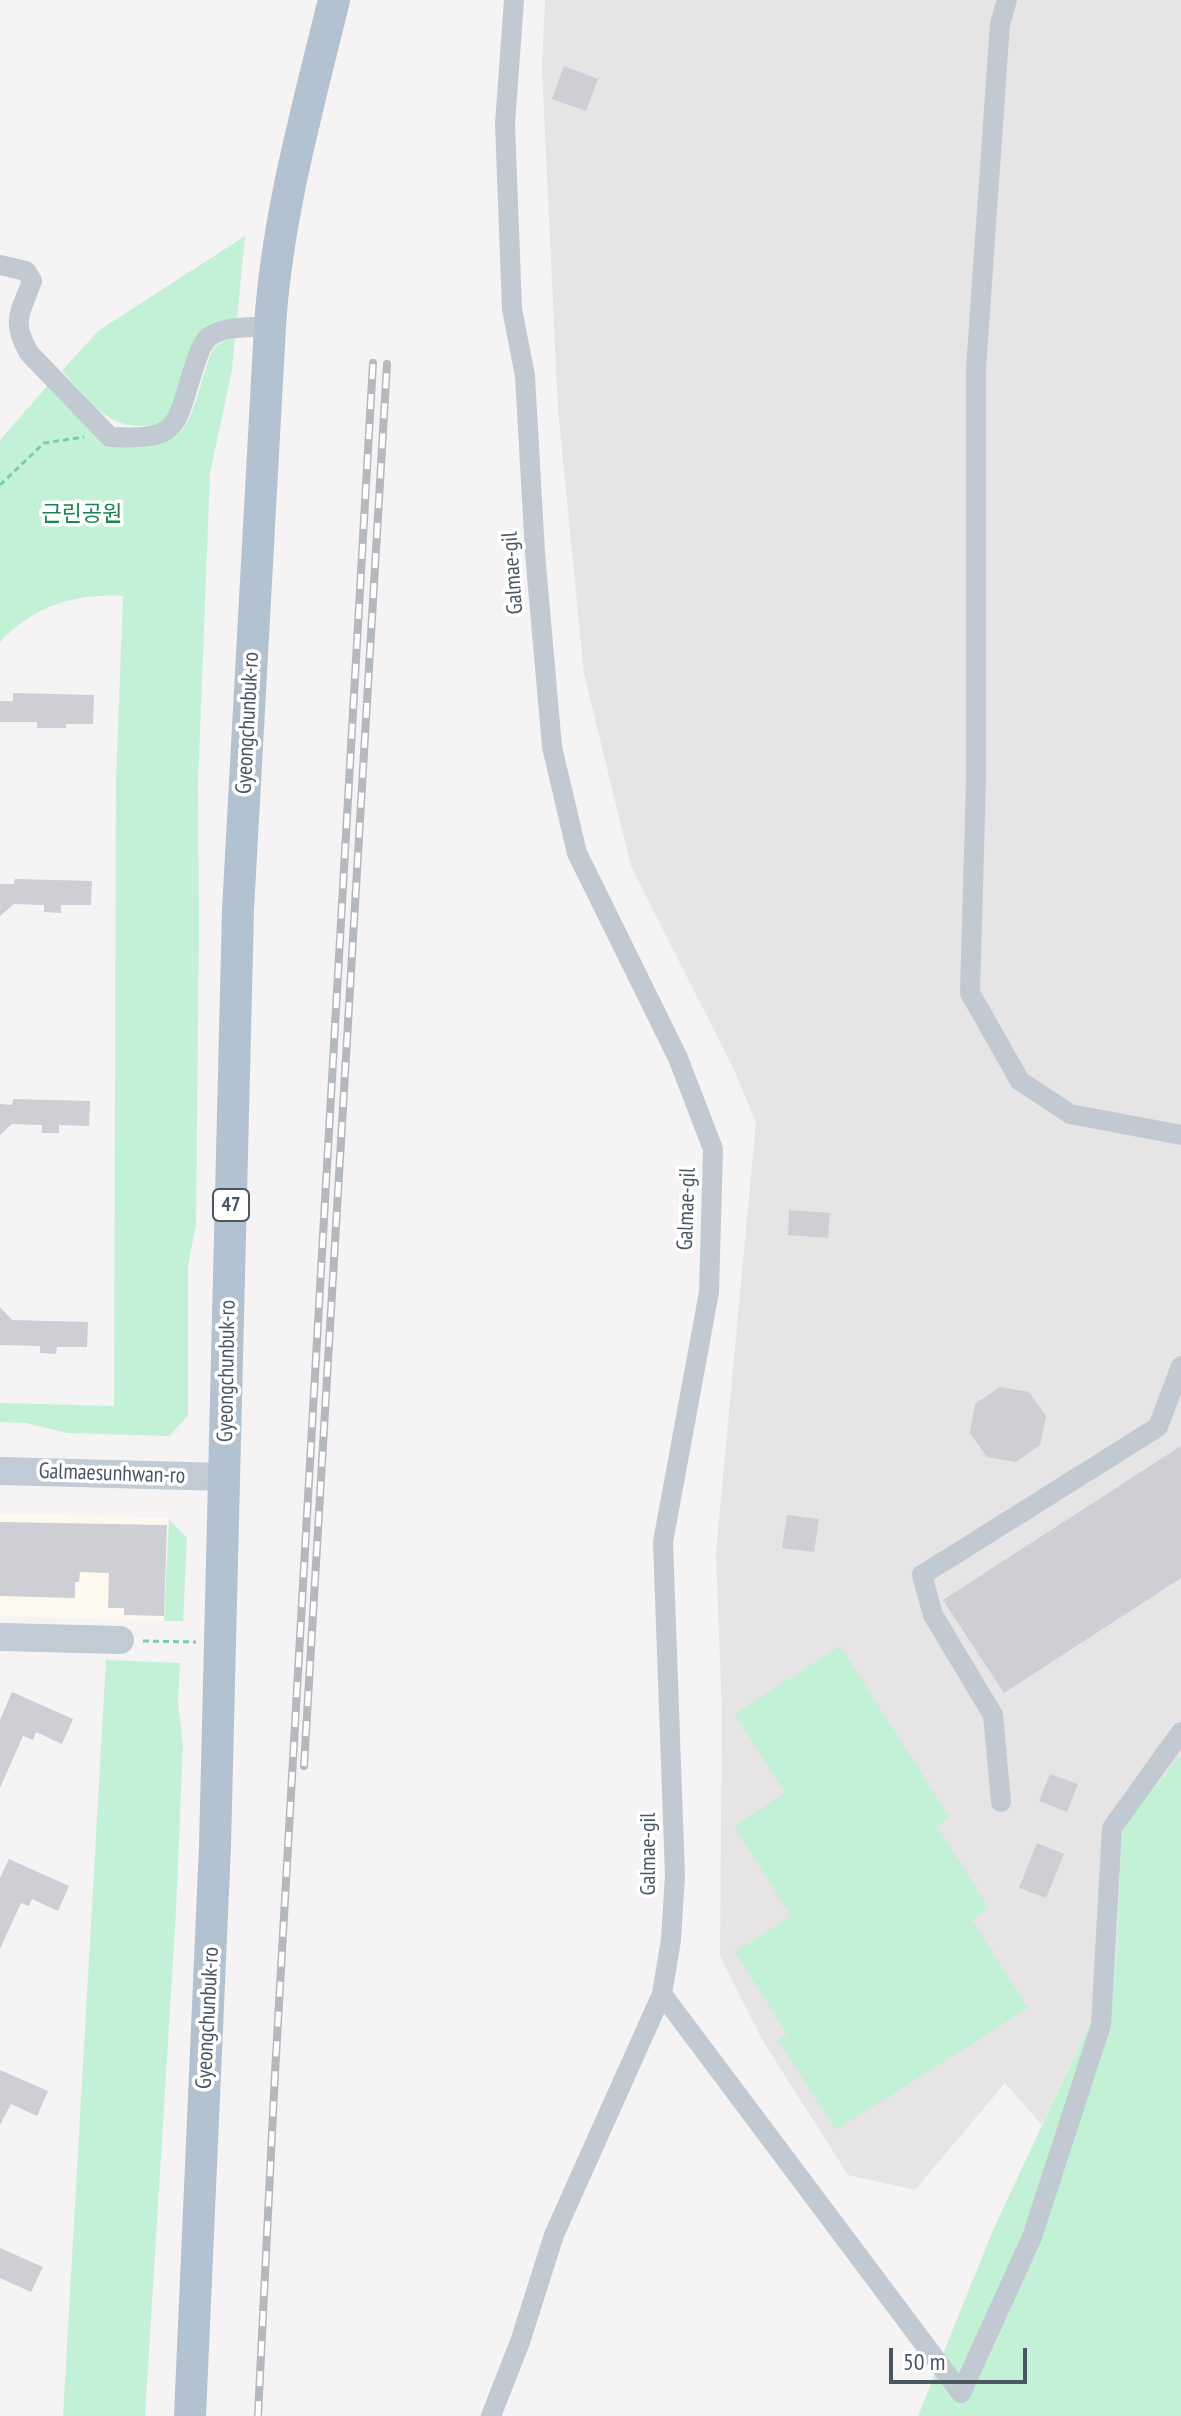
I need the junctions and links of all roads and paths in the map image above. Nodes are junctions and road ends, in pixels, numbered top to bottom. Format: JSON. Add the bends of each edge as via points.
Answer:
{"nodes":[{"id":1,"x":334,"y":0,"type":"edge"},
{"id":2,"x":514,"y":0,"type":"edge"},
{"id":3,"x":1007,"y":0,"type":"edge"},
{"id":4,"x":0,"y":265,"type":"edge"},
{"id":5,"x":270,"y":326,"type":"junction"},
{"id":6,"x":107,"y":434,"type":"junction"},
{"id":7,"x":0,"y":485,"type":"edge"},
{"id":8,"x":1181,"y":1135,"type":"edge"},
{"id":9,"x":1181,"y":1366,"type":"edge"},
{"id":10,"x":0,"y":1471,"type":"edge"},
{"id":11,"x":225,"y":1477,"type":"junction"},
{"id":12,"x":0,"y":1637,"type":"edge"},
{"id":13,"x":120,"y":1640,"type":"joint"},
{"id":14,"x":219,"y":1643,"type":"junction"},
{"id":15,"x":1181,"y":1732,"type":"edge"},
{"id":16,"x":1001,"y":1802,"type":"dead end"},
{"id":17,"x":662,"y":1994,"type":"junction"},
{"id":18,"x":190,"y":2416,"type":"edge"},
{"id":19,"x":491,"y":2416,"type":"edge"}],
"edges":[{"from":1,"to":5,"type":"main road","name":"Gyeongchunbuk-ro","number":"47","via":[[278,252]]},
{"from":2,"to":17,"type":"street","name":"Galmae-gil","via":[[505,124],[512,309],[525,376],[552,747],[577,853],[678,1058],[713,1149],[709,1292],[663,1542],[675,1875]]},
{"from":3,"to":8,"type":"street","via":[[1000,24],[976,368],[970,993],[1020,1081],[1070,1114]]},
{"from":4,"to":6,"type":"street","via":[[26,271],[32,281],[18,312],[20,338],[29,353]]},
{"from":5,"to":6,"type":"street","via":[[222,330],[207,338],[175,423],[164,434]]},
{"from":5,"to":11,"type":"main road","name":"Gyeongchunbuk-ro","number":"47","via":[[238,910]]},
{"from":6,"to":7,"type":"path","via":[[44,443]]},
{"from":9,"to":16,"type":"street","via":[[1158,1427],[922,1575],[933,1615],[993,1715]]},
{"from":10,"to":11,"type":"street","name":"Galmaesunhwan-ro"},
{"from":11,"to":14,"type":"main road","name":"Gyeongchunbuk-ro","number":"47"},
{"from":12,"to":13,"type":"street"},
{"from":13,"to":14,"type":"path"},
{"from":14,"to":18,"type":"main road","name":"Gyeongchunbuk-ro","number":"47"},
{"from":15,"to":17,"type":"street","via":[[1112,1828],[1101,2025],[1032,2237],[961,2393]]},
{"from":17,"to":19,"type":"street","name":"Galmae-gil","via":[[554,2235]]}]}
